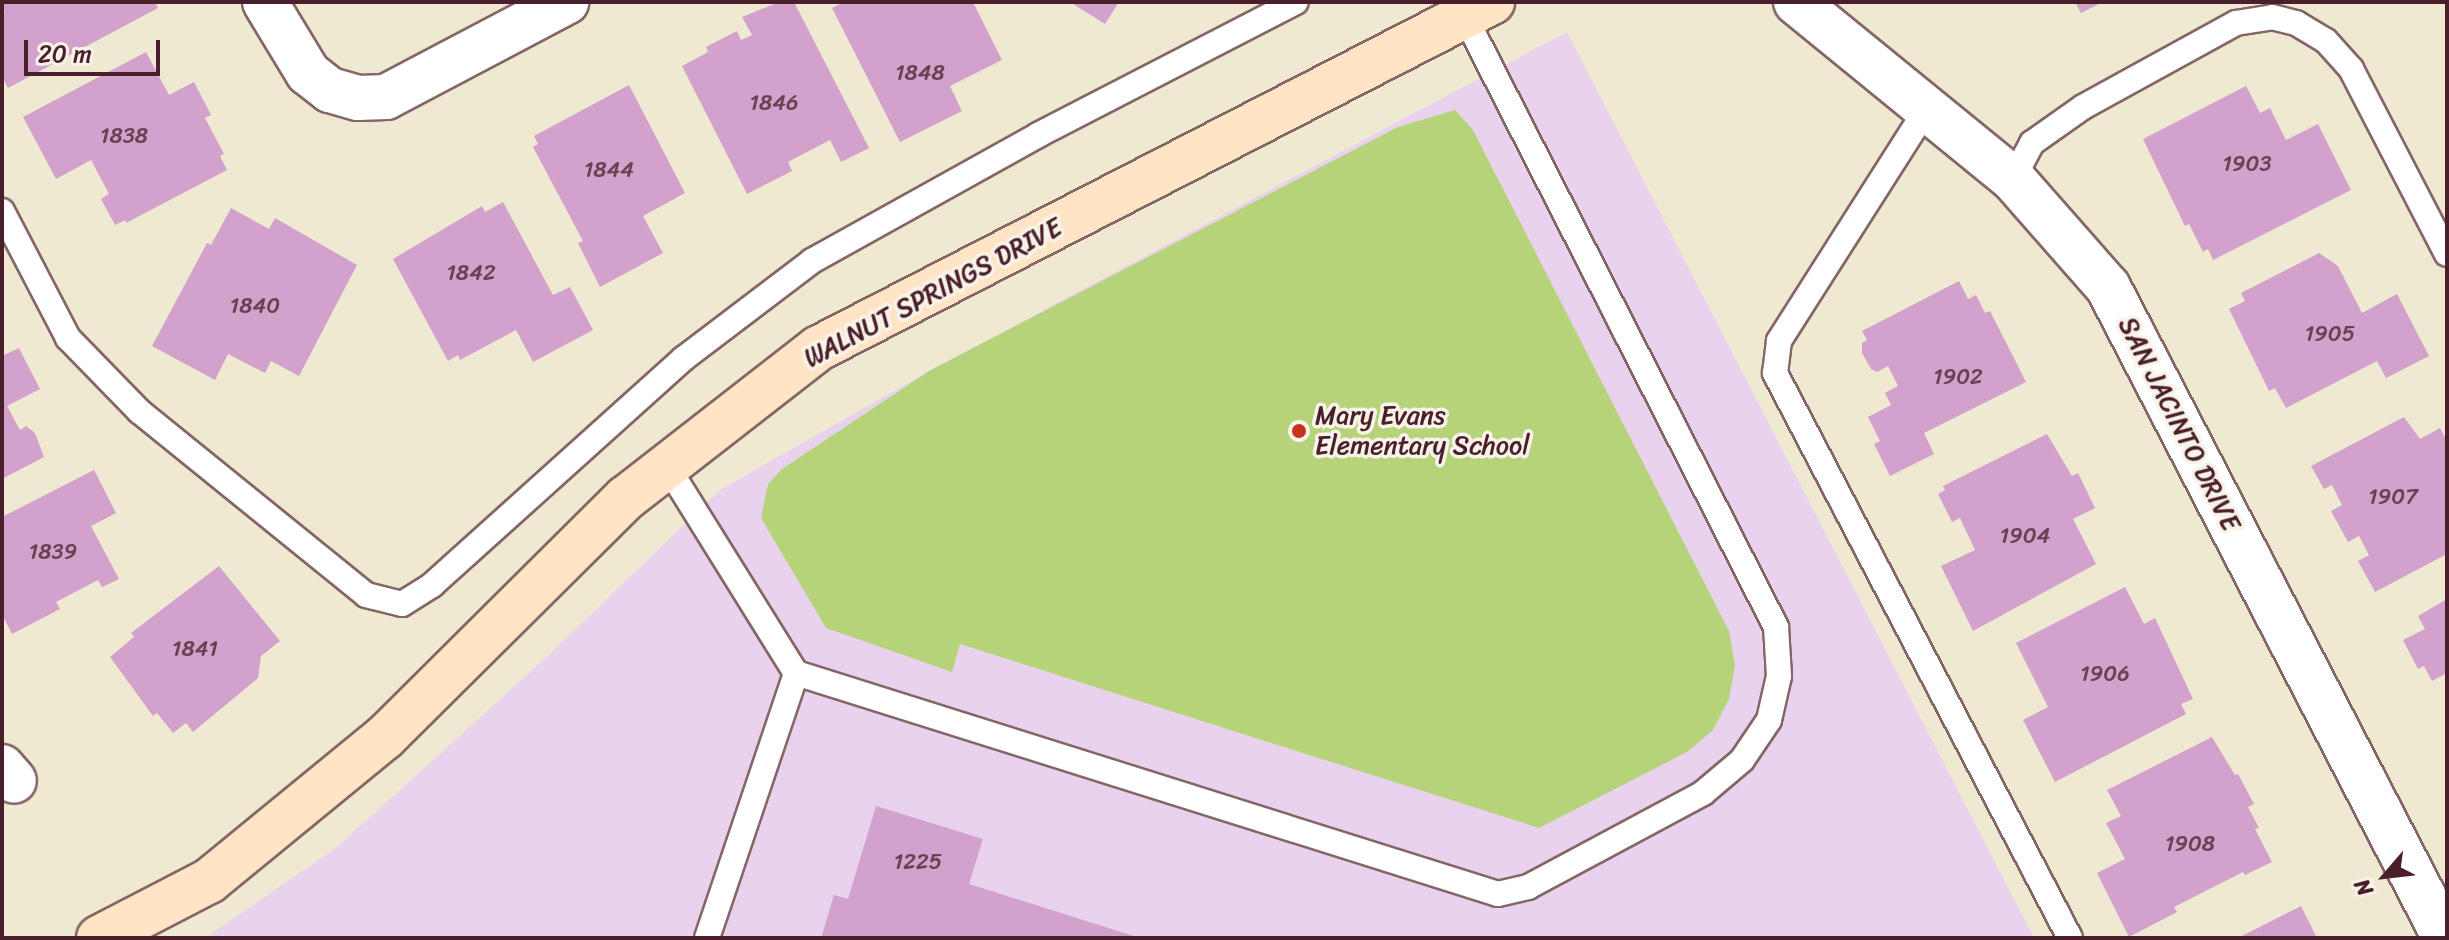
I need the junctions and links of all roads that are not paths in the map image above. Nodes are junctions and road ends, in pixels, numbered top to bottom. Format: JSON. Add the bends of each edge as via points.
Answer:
{"nodes":[{"id":1,"x":265,"y":2,"type":"edge"},
{"id":2,"x":566,"y":2,"type":"edge"},
{"id":3,"x":1296,"y":2,"type":"edge"},
{"id":4,"x":1796,"y":2,"type":"edge"},
{"id":5,"x":1478,"y":9,"type":"edge"},
{"id":6,"x":1926,"y":110,"type":"junction"},
{"id":7,"x":2013,"y":179,"type":"junction"},
{"id":8,"x":2,"y":211,"type":"edge"},
{"id":9,"x":2447,"y":254,"type":"edge"},
{"id":10,"x":667,"y":466,"type":"junction"},
{"id":11,"x":796,"y":673,"type":"junction"},
{"id":12,"x":99,"y":938,"type":"edge"},
{"id":13,"x":707,"y":938,"type":"edge"},
{"id":14,"x":2070,"y":938,"type":"edge"},
{"id":15,"x":2445,"y":938,"type":"edge"}],
"edges":[{"from":1,"to":2,"type":"street","via":[[308,73],[330,90],[358,98],[386,97]]},
{"from":3,"to":8,"type":"lane","via":[[1038,135],[812,261],[683,359],[432,585],[402,604],[366,595],[139,411],[68,338]]},
{"from":4,"to":6,"type":"street","name":"SAN JACINTO DRIVE"},
{"from":5,"to":10,"type":"street","name":"WALNUT SPRINGS DRIVE","via":[[819,348]]},
{"from":5,"to":11,"type":"lane","via":[[1776,627],[1779,676],[1769,720],[1742,760],[1703,793],[1528,887],[1498,894]]},
{"from":6,"to":7,"type":"street","name":"SAN JACINTO DRIVE"},
{"from":6,"to":14,"type":"lane","via":[[1779,341],[1775,373]]},
{"from":7,"to":9,"type":"lane","via":[[2032,143],[2083,107],[2236,23],[2272,17],[2296,23],[2326,41],[2351,69]]},
{"from":7,"to":15,"type":"street","name":"SAN JACINTO DRIVE","via":[[2108,287]]},
{"from":10,"to":11,"type":"lane"},
{"from":10,"to":12,"type":"street","name":"WALNUT SPRINGS DRIVE","via":[[626,498],[385,737],[209,881]]},
{"from":11,"to":13,"type":"lane"}]}
